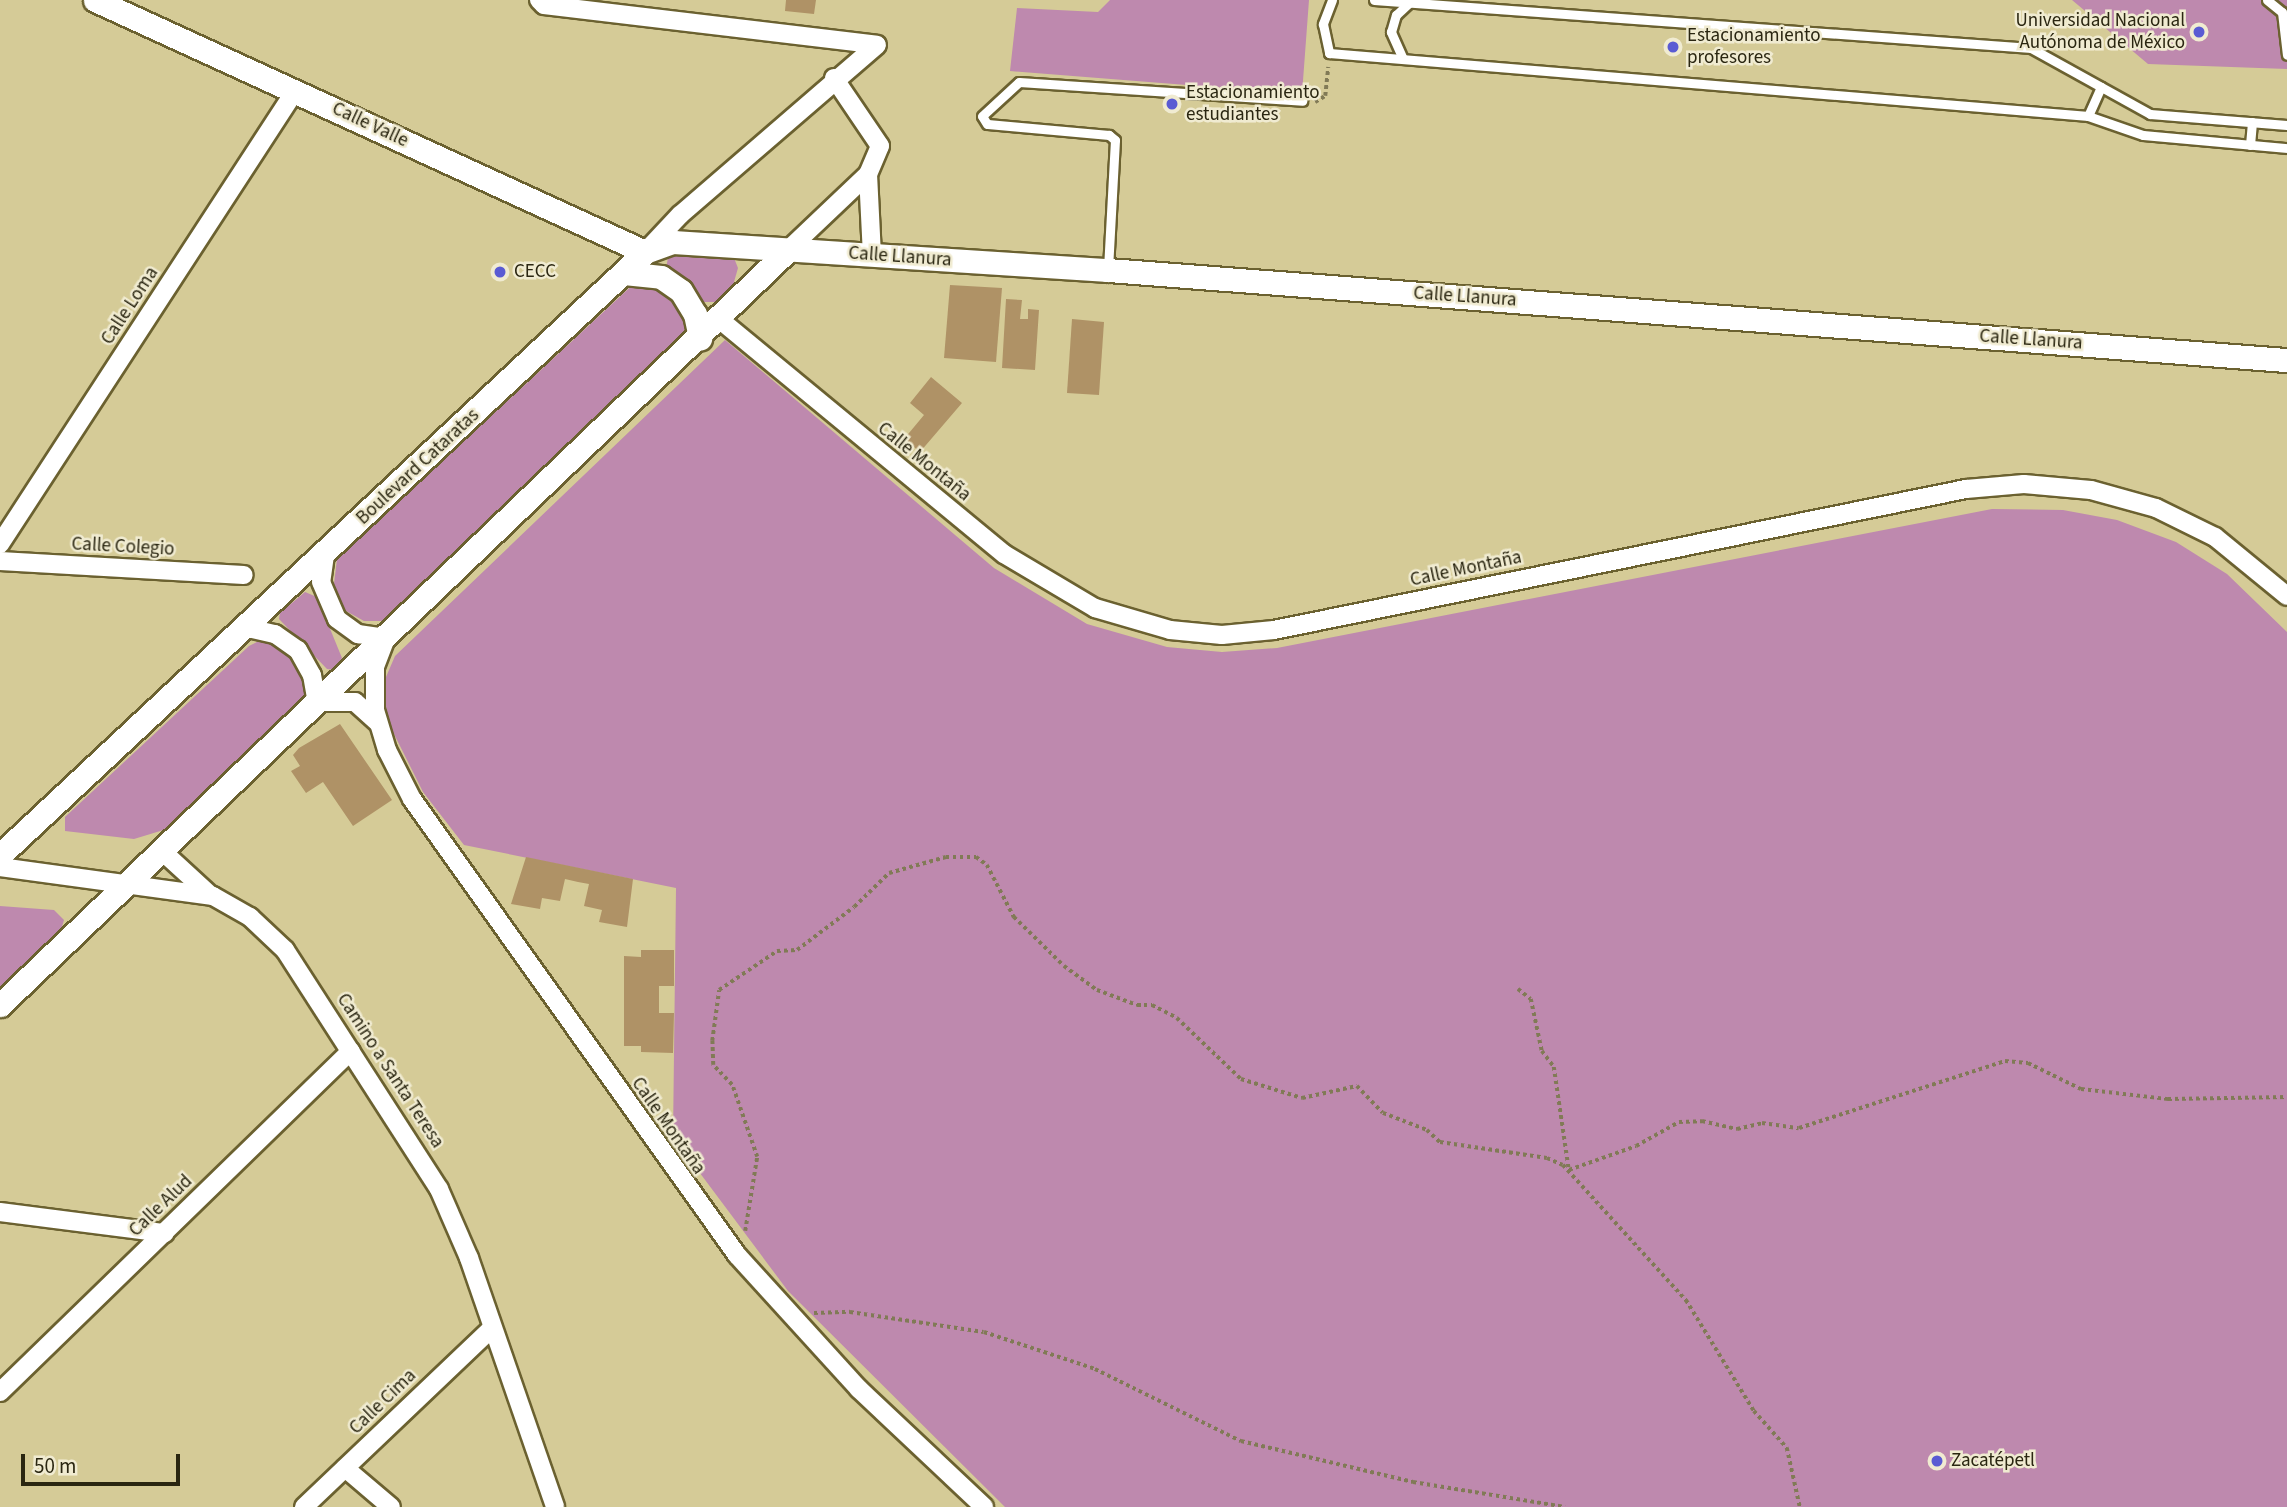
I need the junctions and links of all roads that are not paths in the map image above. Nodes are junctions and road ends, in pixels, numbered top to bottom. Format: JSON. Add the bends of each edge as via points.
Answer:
{"nodes":[{"id":1,"x":95,"y":0,"type":"edge"},
{"id":2,"x":539,"y":0,"type":"edge"},
{"id":3,"x":1332,"y":0,"type":"edge"},
{"id":4,"x":1374,"y":0,"type":"edge"},
{"id":5,"x":2267,"y":0,"type":"edge"},
{"id":6,"x":1409,"y":3,"type":"junction"},
{"id":7,"x":2287,"y":55,"type":"edge"},
{"id":8,"x":1403,"y":59,"type":"junction"},
{"id":9,"x":834,"y":78,"type":"junction"},
{"id":10,"x":2101,"y":87,"type":"junction"},
{"id":11,"x":295,"y":91,"type":"junction"},
{"id":12,"x":1302,"y":101,"type":"road end"},
{"id":13,"x":2088,"y":116,"type":"junction"},
{"id":14,"x":2252,"y":122,"type":"junction"},
{"id":15,"x":2287,"y":125,"type":"edge"},
{"id":16,"x":2250,"y":145,"type":"junction"},
{"id":17,"x":2287,"y":148,"type":"edge"},
{"id":18,"x":868,"y":174,"type":"junction"},
{"id":19,"x":789,"y":250,"type":"junction"},
{"id":20,"x":645,"y":252,"type":"junction"},
{"id":21,"x":872,"y":256,"type":"junction"},
{"id":22,"x":1108,"y":270,"type":"junction"},
{"id":23,"x":624,"y":273,"type":"junction"},
{"id":24,"x":719,"y":319,"type":"junction"},
{"id":25,"x":700,"y":338,"type":"junction"},
{"id":26,"x":2287,"y":360,"type":"edge"},
{"id":27,"x":0,"y":544,"type":"edge"},
{"id":28,"x":325,"y":555,"type":"junction"},
{"id":29,"x":0,"y":561,"type":"edge"},
{"id":30,"x":244,"y":575,"type":"dead end"},
{"id":31,"x":2287,"y":596,"type":"edge"},
{"id":32,"x":248,"y":628,"type":"junction"},
{"id":33,"x":386,"y":638,"type":"junction"},
{"id":34,"x":317,"y":702,"type":"junction"},
{"id":35,"x":378,"y":724,"type":"junction"},
{"id":36,"x":162,"y":851,"type":"junction"},
{"id":37,"x":0,"y":855,"type":"edge"},
{"id":38,"x":0,"y":867,"type":"edge"},
{"id":39,"x":127,"y":885,"type":"junction"},
{"id":40,"x":213,"y":896,"type":"junction"},
{"id":41,"x":0,"y":1005,"type":"edge"},
{"id":42,"x":351,"y":1051,"type":"junction"},
{"id":43,"x":0,"y":1212,"type":"edge"},
{"id":44,"x":165,"y":1233,"type":"junction"},
{"id":45,"x":492,"y":1328,"type":"junction"},
{"id":46,"x":0,"y":1392,"type":"edge"},
{"id":47,"x":345,"y":1468,"type":"junction"},
{"id":48,"x":304,"y":1507,"type":"edge"},
{"id":49,"x":391,"y":1507,"type":"edge"},
{"id":50,"x":555,"y":1507,"type":"edge"},
{"id":51,"x":984,"y":1507,"type":"edge"}],
"edges":[{"from":1,"to":11,"type":"street","name":"Calle Valle"},
{"from":2,"to":9,"type":"street","name":"Boulevard Cataratas","via":[[544,5],[877,45]]},
{"from":3,"to":8,"type":"lane","via":[[1323,24],[1329,54]]},
{"from":4,"to":6,"type":"lane"},
{"from":5,"to":7,"type":"lane","via":[[2282,12]]},
{"from":6,"to":8,"type":"lane","via":[[1396,15],[1391,32]]},
{"from":6,"to":10,"type":"lane","via":[[2031,48]]},
{"from":8,"to":13,"type":"lane"},
{"from":9,"to":18,"type":"street","via":[[880,146]]},
{"from":9,"to":20,"type":"street","name":"Boulevard Cataratas","via":[[680,215]]},
{"from":10,"to":13,"type":"lane"},
{"from":10,"to":14,"type":"lane","via":[[2150,114]]},
{"from":11,"to":20,"type":"street","name":"Calle Valle"},
{"from":11,"to":27,"type":"street","name":"Calle Loma"},
{"from":12,"to":22,"type":"lane","via":[[1019,82],[982,117],[986,124],[1109,135],[1115,141]]},
{"from":13,"to":16,"type":"lane","via":[[2143,135]]},
{"from":14,"to":15,"type":"lane"},
{"from":14,"to":16,"type":"lane"},
{"from":16,"to":17,"type":"lane"},
{"from":18,"to":19,"type":"street"},
{"from":18,"to":21,"type":"street"},
{"from":19,"to":20,"type":"street","name":"Calle Llanura","via":[[673,242]]},
{"from":19,"to":21,"type":"street","name":"Calle Llanura"},
{"from":19,"to":24,"type":"street"},
{"from":20,"to":23,"type":"street","name":"Boulevard Cataratas"},
{"from":21,"to":22,"type":"street","name":"Calle Llanura"},
{"from":22,"to":26,"type":"street","name":"Calle Llanura"},
{"from":23,"to":25,"type":"street","via":[[661,277],[681,291],[695,314]]},
{"from":23,"to":28,"type":"street","name":"Boulevard Cataratas"},
{"from":24,"to":25,"type":"street"},
{"from":24,"to":31,"type":"street","name":"Calle Montaña","via":[[1004,554],[1095,608],[1170,630],[1222,635],[1274,630],[1966,489],[2024,484],[2091,490],[2156,508],[2224,543]]},
{"from":25,"to":33,"type":"street"},
{"from":28,"to":32,"type":"street","name":"Boulevard Cataratas"},
{"from":28,"to":33,"type":"street","via":[[321,582],[337,620],[358,634]]},
{"from":29,"to":30,"type":"street","name":"Calle Colegio"},
{"from":32,"to":34,"type":"street","via":[[275,634],[298,650],[312,675]]},
{"from":32,"to":37,"type":"street","name":"Boulevard Cataratas"},
{"from":33,"to":34,"type":"street"},
{"from":33,"to":35,"type":"street","name":"Calle Montaña","via":[[373,681]]},
{"from":34,"to":35,"type":"street","name":"Calle Montaña","via":[[355,702]]},
{"from":34,"to":36,"type":"street"},
{"from":35,"to":51,"type":"street","name":"Calle Montaña","via":[[412,799],[698,1205],[818,1346]]},
{"from":36,"to":39,"type":"street"},
{"from":36,"to":40,"type":"street"},
{"from":38,"to":39,"type":"street","name":"Camino a Santa Teresa"},
{"from":39,"to":40,"type":"street","name":"Camino a Santa Teresa"},
{"from":39,"to":41,"type":"street"},
{"from":40,"to":42,"type":"street","name":"Camino a Santa Teresa","via":[[250,917],[285,950]]},
{"from":42,"to":44,"type":"street","name":"Calle Alud"},
{"from":42,"to":45,"type":"street","name":"Camino a Santa Teresa","via":[[439,1189]]},
{"from":43,"to":44,"type":"street"},
{"from":44,"to":46,"type":"street","name":"Calle Alud"},
{"from":45,"to":47,"type":"street","name":"Calle Cima"},
{"from":45,"to":50,"type":"street","name":"Camino a Santa Teresa"},
{"from":47,"to":48,"type":"street","name":"Calle Cima"},
{"from":47,"to":49,"type":"street"}]}
